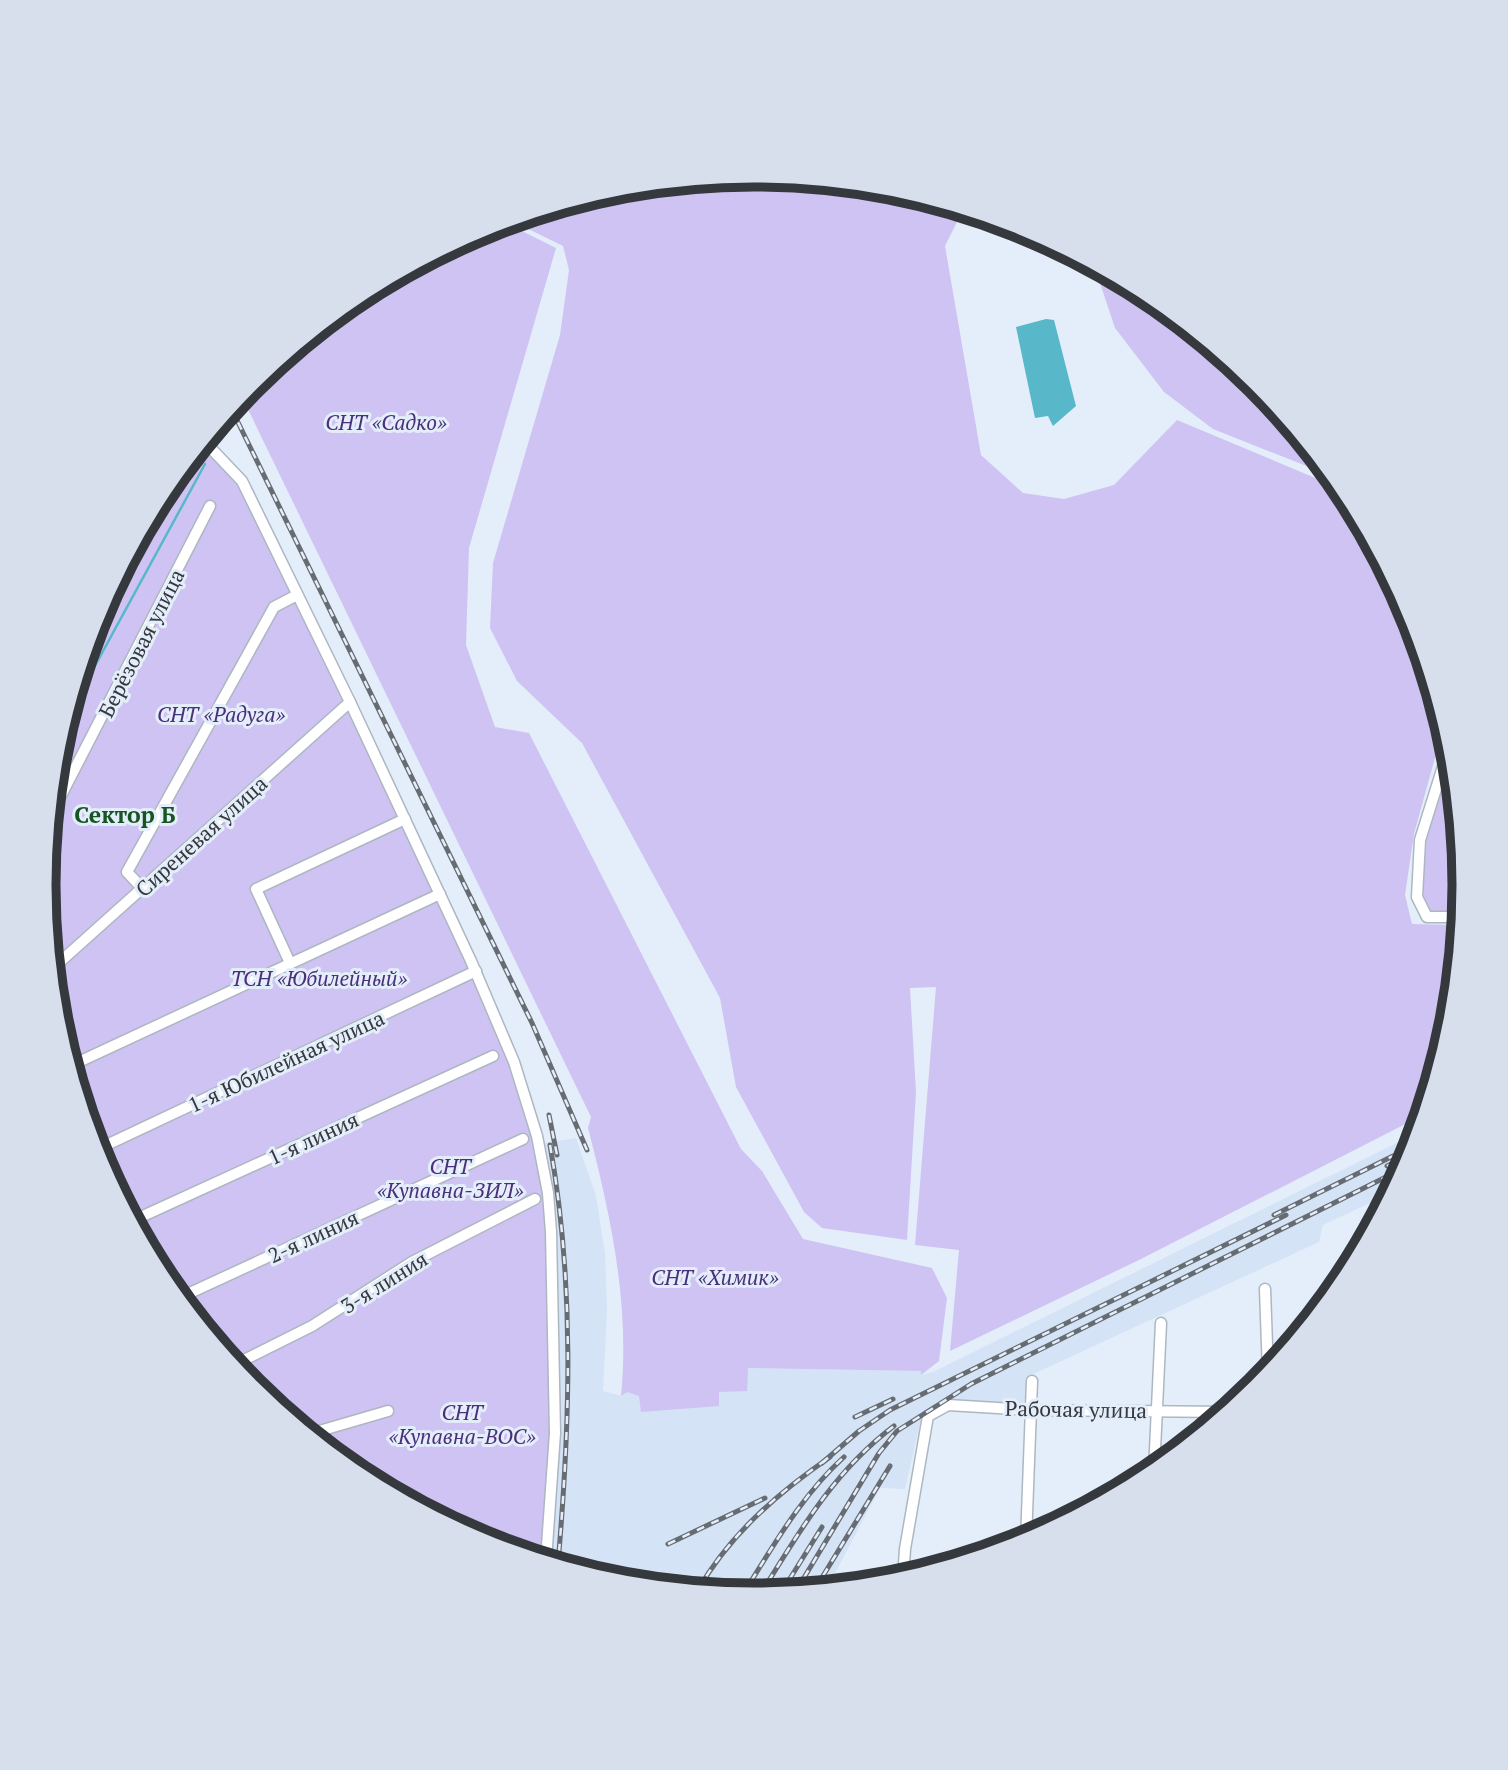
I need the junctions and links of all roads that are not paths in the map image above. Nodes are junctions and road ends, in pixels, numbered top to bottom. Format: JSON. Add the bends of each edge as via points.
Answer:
{"nodes":[{"id":1,"x":211,"y":447,"type":"edge"},
{"id":2,"x":210,"y":506,"type":"dead end"},
{"id":3,"x":297,"y":595,"type":"junction"},
{"id":4,"x":350,"y":702,"type":"junction"},
{"id":5,"x":1442,"y":769,"type":"edge"},
{"id":6,"x":62,"y":794,"type":"edge"},
{"id":7,"x":405,"y":819,"type":"junction"},
{"id":8,"x":142,"y":888,"type":"junction"},
{"id":9,"x":440,"y":894,"type":"junction"},
{"id":10,"x":1451,"y":917,"type":"edge"},
{"id":11,"x":60,"y":961,"type":"edge"},
{"id":12,"x":290,"y":963,"type":"junction"},
{"id":13,"x":475,"y":971,"type":"junction"},
{"id":14,"x":493,"y":1056,"type":"dead end"},
{"id":15,"x":79,"y":1062,"type":"edge"},
{"id":16,"x":523,"y":1139,"type":"dead end"},
{"id":17,"x":106,"y":1145,"type":"edge"},
{"id":18,"x":535,"y":1199,"type":"dead end"},
{"id":19,"x":141,"y":1217,"type":"edge"},
{"id":20,"x":1265,"y":1289,"type":"dead end"},
{"id":21,"x":188,"y":1293,"type":"edge"},
{"id":22,"x":1161,"y":1323,"type":"dead end"},
{"id":23,"x":1267,"y":1358,"type":"edge"},
{"id":24,"x":243,"y":1360,"type":"edge"},
{"id":25,"x":1032,"y":1381,"type":"dead end"},
{"id":26,"x":1031,"y":1410,"type":"junction"},
{"id":27,"x":1155,"y":1410,"type":"junction"},
{"id":28,"x":388,"y":1411,"type":"dead end"},
{"id":29,"x":1212,"y":1412,"type":"edge"},
{"id":30,"x":319,"y":1431,"type":"edge"},
{"id":31,"x":1154,"y":1456,"type":"edge"},
{"id":32,"x":1027,"y":1528,"type":"edge"},
{"id":33,"x":547,"y":1551,"type":"edge"},
{"id":34,"x":905,"y":1566,"type":"edge"}],
"edges":[{"from":1,"to":3,"type":"street","via":[[242,481]]},
{"from":2,"to":6,"type":"street","name":"Берёзовая улица"},
{"from":3,"to":4,"type":"street"},
{"from":3,"to":8,"type":"street","via":[[274,607],[127,872]]},
{"from":4,"to":7,"type":"street"},
{"from":4,"to":8,"type":"street","name":"Сиреневая улица"},
{"from":5,"to":10,"type":"street","via":[[1420,840],[1417,897],[1427,917]]},
{"from":7,"to":9,"type":"street"},
{"from":7,"to":12,"type":"street","via":[[256,889]]},
{"from":8,"to":11,"type":"street","name":"Сиреневая улица"},
{"from":9,"to":12,"type":"street"},
{"from":9,"to":13,"type":"street"},
{"from":12,"to":15,"type":"street"},
{"from":13,"to":17,"type":"street","name":"1-я Юбилейная улица"},
{"from":13,"to":33,"type":"street","via":[[514,1062],[537,1136],[548,1193],[555,1433]]},
{"from":14,"to":19,"type":"street","name":"1-я линия"},
{"from":16,"to":21,"type":"street","name":"2-я линия"},
{"from":18,"to":24,"type":"street","name":"3-я линия","via":[[412,1262],[312,1326]]},
{"from":20,"to":23,"type":"street"},
{"from":22,"to":27,"type":"street"},
{"from":25,"to":26,"type":"street"},
{"from":26,"to":27,"type":"street","name":"Рабочая улица"},
{"from":26,"to":32,"type":"street"},
{"from":26,"to":34,"type":"street","name":"Рабочая улица","via":[[948,1405],[928,1416]]},
{"from":27,"to":29,"type":"street","name":"Рабочая улица"},
{"from":27,"to":31,"type":"street"},
{"from":28,"to":30,"type":"street"}]}
